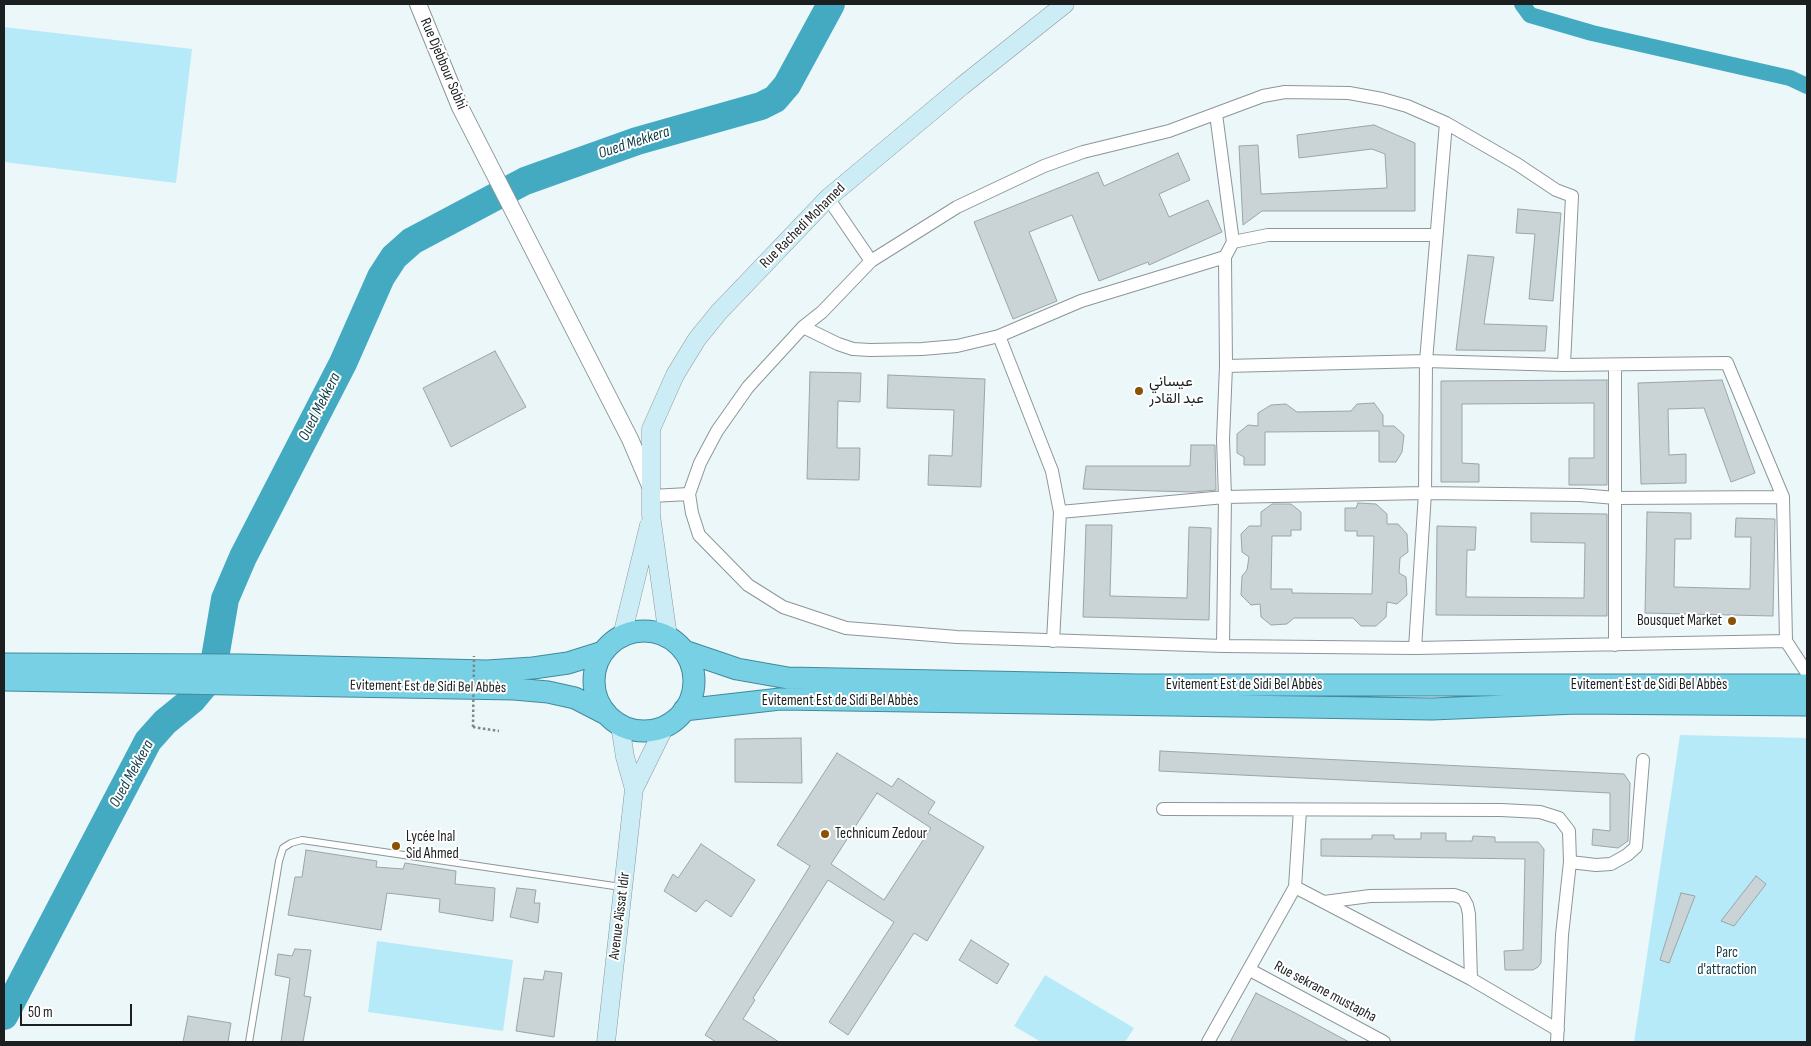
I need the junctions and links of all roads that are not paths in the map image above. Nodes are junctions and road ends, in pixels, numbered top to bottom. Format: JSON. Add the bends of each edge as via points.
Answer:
{"nodes":[{"id":1,"x":418,"y":4,"type":"edge"},
{"id":2,"x":1065,"y":4,"type":"edge"},
{"id":3,"x":1216,"y":114,"type":"junction"},
{"id":4,"x":1446,"y":123,"type":"junction"},
{"id":5,"x":828,"y":198,"type":"junction"},
{"id":6,"x":1436,"y":235,"type":"junction"},
{"id":7,"x":1233,"y":242,"type":"junction"},
{"id":8,"x":1225,"y":257,"type":"junction"},
{"id":9,"x":871,"y":261,"type":"junction"},
{"id":10,"x":803,"y":327,"type":"junction"},
{"id":11,"x":999,"y":336,"type":"junction"},
{"id":12,"x":1426,"y":361,"type":"junction"},
{"id":13,"x":1564,"y":365,"type":"junction"},
{"id":14,"x":1615,"y":365,"type":"junction"},
{"id":15,"x":1226,"y":366,"type":"junction"},
{"id":16,"x":651,"y":492,"type":"junction"},
{"id":17,"x":1425,"y":493,"type":"junction"},
{"id":18,"x":689,"y":494,"type":"junction"},
{"id":19,"x":1225,"y":497,"type":"junction"},
{"id":20,"x":1783,"y":497,"type":"junction"},
{"id":21,"x":1616,"y":498,"type":"junction"},
{"id":22,"x":1060,"y":512,"type":"junction"},
{"id":23,"x":651,"y":515,"type":"junction"},
{"id":24,"x":622,"y":636,"type":"junction"},
{"id":25,"x":668,"y":637,"type":"junction"},
{"id":26,"x":1053,"y":641,"type":"junction"},
{"id":27,"x":1786,"y":641,"type":"junction"},
{"id":28,"x":1616,"y":645,"type":"junction"},
{"id":29,"x":1223,"y":646,"type":"junction"},
{"id":30,"x":1414,"y":648,"type":"junction"},
{"id":31,"x":684,"y":651,"type":"junction"},
{"id":32,"x":603,"y":652,"type":"junction"},
{"id":33,"x":4,"y":664,"type":"edge"},
{"id":34,"x":168,"y":674,"type":"junction"},
{"id":35,"x":243,"y":674,"type":"junction"},
{"id":36,"x":1807,"y":674,"type":"edge"},
{"id":37,"x":4,"y":680,"type":"edge"},
{"id":38,"x":1807,"y":685,"type":"edge"},
{"id":39,"x":1807,"y":705,"type":"edge"},
{"id":40,"x":684,"y":710,"type":"junction"},
{"id":41,"x":613,"y":719,"type":"junction"},
{"id":42,"x":665,"y":726,"type":"junction"},
{"id":43,"x":1643,"y":760,"type":"dead end"},
{"id":44,"x":634,"y":789,"type":"junction"},
{"id":45,"x":1163,"y":809,"type":"dead end"},
{"id":46,"x":1300,"y":810,"type":"junction"},
{"id":47,"x":1570,"y":862,"type":"junction"},
{"id":48,"x":1295,"y":887,"type":"junction"},
{"id":49,"x":624,"y":888,"type":"junction"},
{"id":50,"x":1324,"y":902,"type":"junction"},
{"id":51,"x":1250,"y":970,"type":"junction"},
{"id":52,"x":1471,"y":978,"type":"junction"},
{"id":53,"x":1557,"y":1036,"type":"edge"},
{"id":54,"x":249,"y":1042,"type":"edge"},
{"id":55,"x":606,"y":1042,"type":"edge"},
{"id":56,"x":1208,"y":1042,"type":"edge"},
{"id":57,"x":1384,"y":1042,"type":"edge"}],
"edges":[{"from":1,"to":16,"type":"street","name":"Rue Djebbour Sobhi","via":[[447,79],[630,439]]},
{"from":2,"to":5,"type":"main road","name":"Rue Rachedi Mohamed"},
{"from":3,"to":4,"type":"street","via":[[1263,96],[1349,93],[1407,106]]},
{"from":3,"to":7,"type":"street"},
{"from":3,"to":9,"type":"street","via":[[1169,131],[1083,152],[1044,166],[957,208]]},
{"from":4,"to":6,"type":"street"},
{"from":4,"to":13,"type":"street","via":[[1556,190],[1572,196]]},
{"from":5,"to":9,"type":"street"},
{"from":5,"to":16,"type":"main road","name":"Rue Rachedi Mohamed","via":[[719,312],[697,339],[675,375],[651,428]]},
{"from":6,"to":7,"type":"street","via":[[1268,235]]},
{"from":6,"to":12,"type":"street"},
{"from":7,"to":8,"type":"street"},
{"from":8,"to":11,"type":"street","via":[[1081,301]]},
{"from":8,"to":15,"type":"street"},
{"from":9,"to":10,"type":"street"},
{"from":10,"to":11,"type":"street","via":[[853,350],[948,347]]},
{"from":10,"to":18,"type":"street","via":[[748,387],[717,431],[700,463]]},
{"from":11,"to":22,"type":"street","via":[[1052,471]]},
{"from":12,"to":13,"type":"street"},
{"from":12,"to":15,"type":"street"},
{"from":12,"to":17,"type":"street"},
{"from":13,"to":14,"type":"street"},
{"from":14,"to":20,"type":"street","via":[[1727,363]]},
{"from":14,"to":21,"type":"street"},
{"from":15,"to":19,"type":"street"},
{"from":16,"to":18,"type":"street"},
{"from":16,"to":23,"type":"main road","name":"Rue Rachedi Mohamed"},
{"from":17,"to":19,"type":"street"},
{"from":17,"to":21,"type":"street"},
{"from":17,"to":30,"type":"street"},
{"from":18,"to":26,"type":"street","via":[[700,535],[748,585],[782,607],[846,628]]},
{"from":19,"to":22,"type":"street"},
{"from":19,"to":29,"type":"street"},
{"from":20,"to":21,"type":"street"},
{"from":20,"to":27,"type":"street"},
{"from":21,"to":28,"type":"street"},
{"from":22,"to":26,"type":"street"},
{"from":23,"to":24,"type":"main road"},
{"from":23,"to":25,"type":"main road"},
{"from":24,"to":25,"type":"highway","via":[[640,630]]},
{"from":24,"to":32,"type":"highway"},
{"from":25,"to":31,"type":"highway"},
{"from":26,"to":29,"type":"street"},
{"from":27,"to":28,"type":"street"},
{"from":27,"to":36,"type":"street"},
{"from":28,"to":30,"type":"street"},
{"from":29,"to":30,"type":"street"},
{"from":31,"to":38,"type":"highway","name":"Evitement Est de Sidi Bel Abbès","via":[[737,669],[788,678],[1139,685]]},
{"from":31,"to":40,"type":"highway","via":[[690,662],[693,681]]},
{"from":32,"to":35,"type":"highway","name":"Evitement Est de Sidi Bel Abbès","via":[[568,663],[487,671]]},
{"from":32,"to":41,"type":"highway","via":[[597,662],[594,684],[596,695]]},
{"from":33,"to":34,"type":"highway"},
{"from":34,"to":35,"type":"highway"},
{"from":34,"to":37,"type":"highway"},
{"from":35,"to":41,"type":"highway","name":"Evitement Est de Sidi Bel Abbès","via":[[548,692],[575,698]]},
{"from":39,"to":40,"type":"highway","name":"Evitement Est de Sidi Bel Abbès","via":[[1577,703],[1432,709],[780,698]]},
{"from":40,"to":42,"type":"highway"},
{"from":41,"to":42,"type":"highway","via":[[639,731]]},
{"from":41,"to":44,"type":"main road"},
{"from":42,"to":44,"type":"main road"},
{"from":43,"to":47,"type":"street","via":[[1636,847],[1611,864]]},
{"from":44,"to":49,"type":"main road","name":"Avenue Aïssat Idir"},
{"from":45,"to":46,"type":"street"},
{"from":46,"to":47,"type":"street","via":[[1540,812],[1559,818],[1566,824],[1570,831]]},
{"from":46,"to":48,"type":"street"},
{"from":47,"to":53,"type":"street","via":[[1562,935]]},
{"from":48,"to":50,"type":"street"},
{"from":48,"to":51,"type":"street"},
{"from":49,"to":54,"type":"lane","via":[[302,840],[291,843],[283,848],[279,861]]},
{"from":49,"to":55,"type":"main road","name":"Avenue Aïssat Idir"},
{"from":50,"to":52,"type":"street"},
{"from":50,"to":52,"type":"street","via":[[1370,896],[1454,895],[1463,898],[1469,914]]},
{"from":51,"to":56,"type":"street"},
{"from":51,"to":57,"type":"street","name":"Rue sekrane mustapha"},
{"from":52,"to":53,"type":"street"}]}
